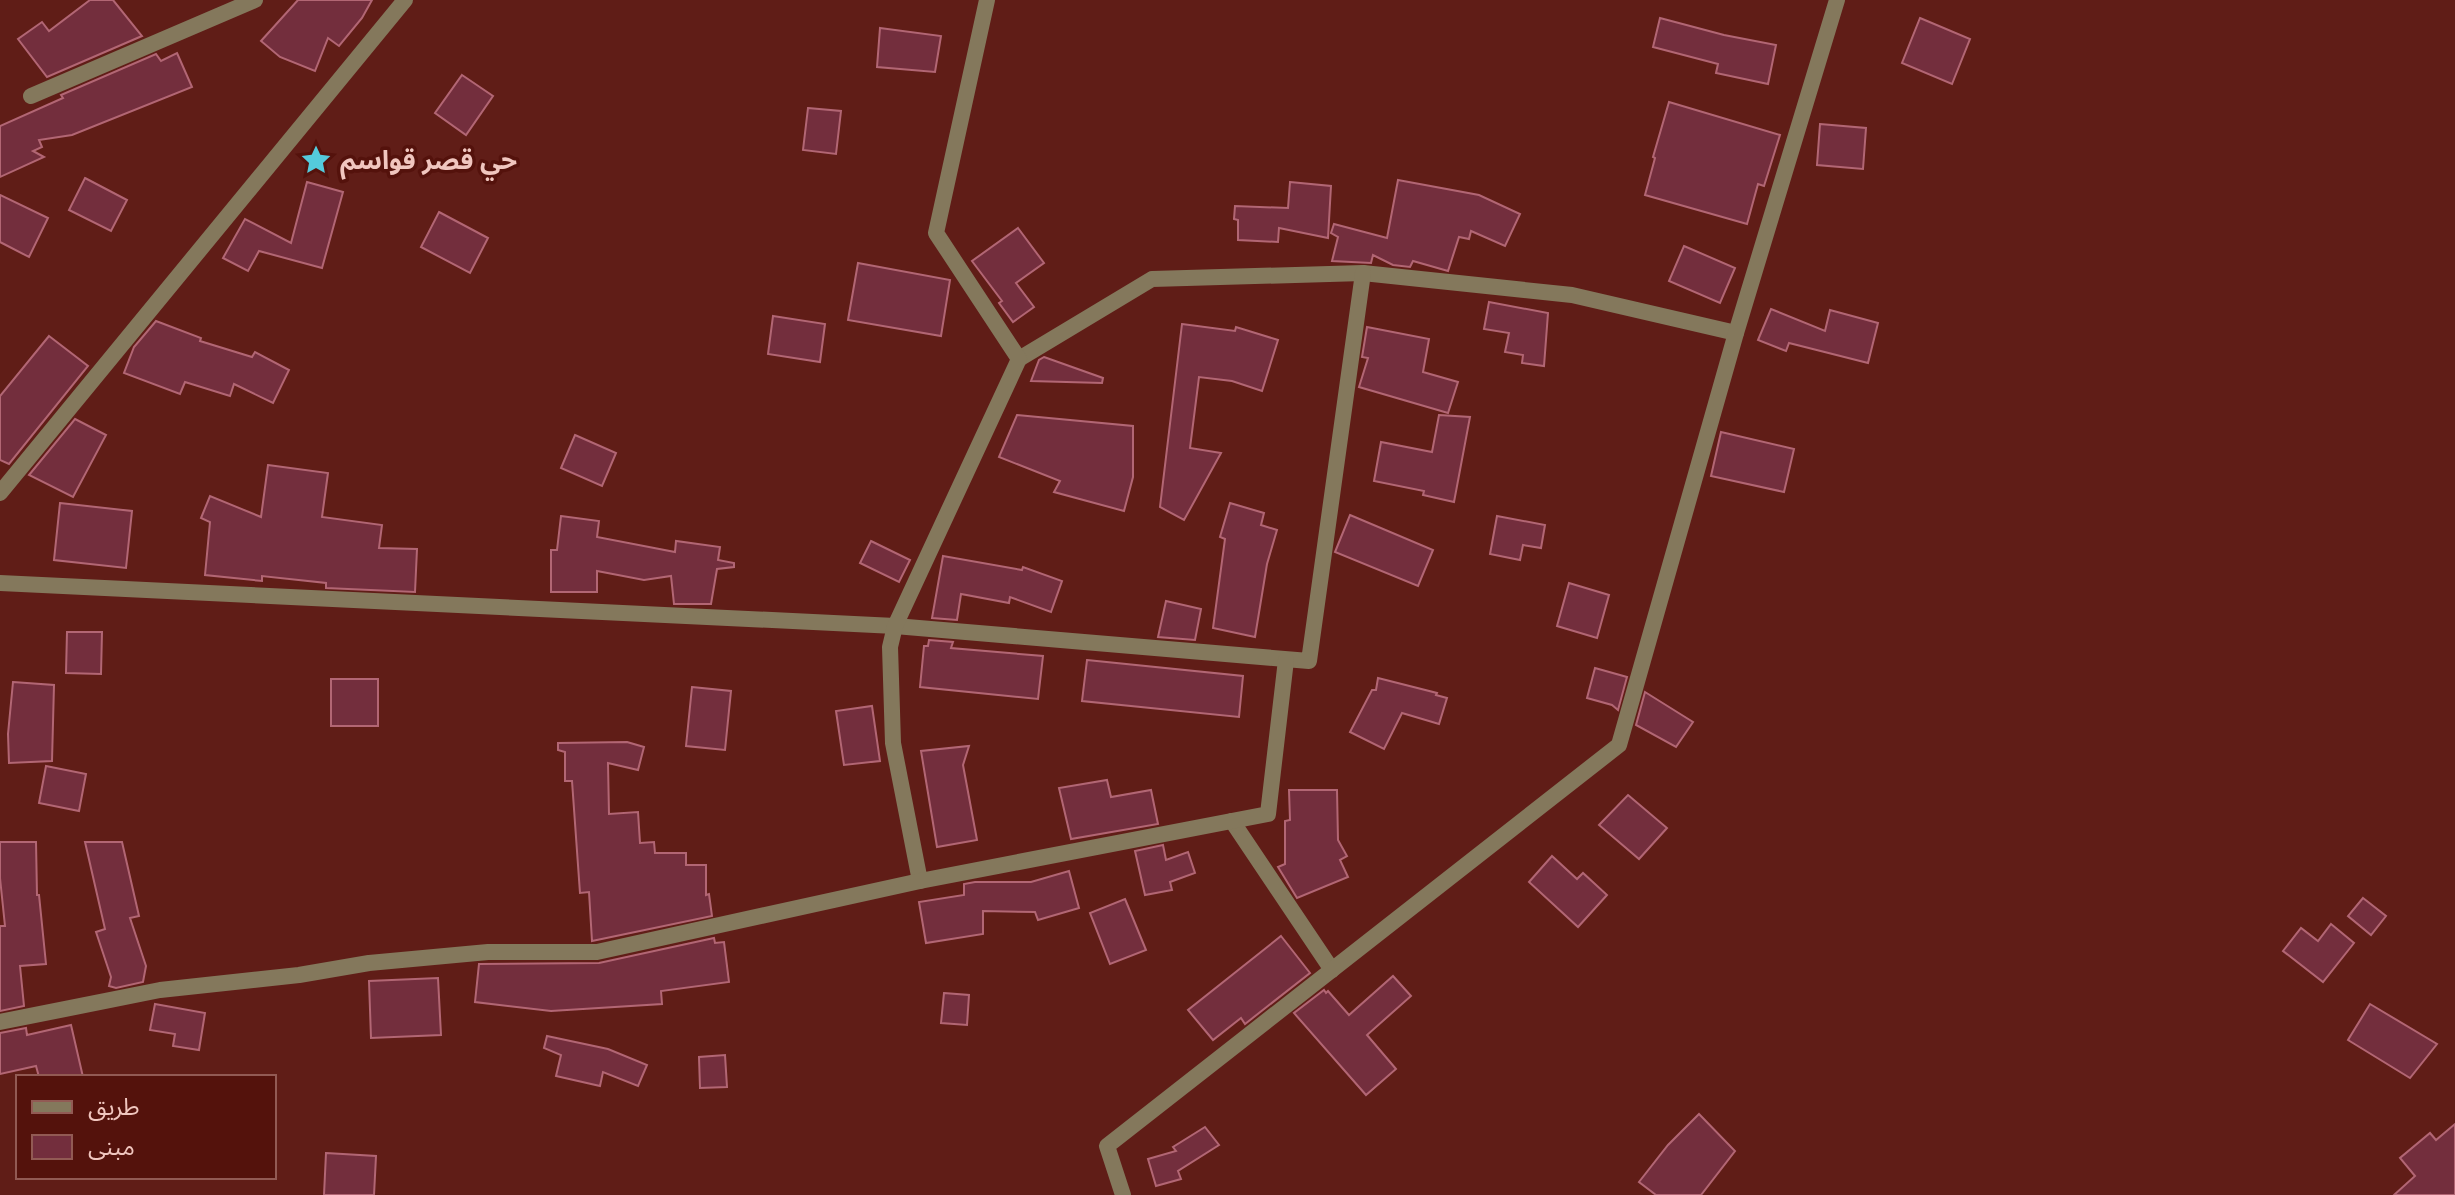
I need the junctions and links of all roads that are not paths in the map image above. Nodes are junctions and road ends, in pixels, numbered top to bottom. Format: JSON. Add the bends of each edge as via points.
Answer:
{"nodes":[{"id":1,"x":255,"y":0,"type":"edge"},
{"id":2,"x":405,"y":0,"type":"edge"},
{"id":3,"x":987,"y":0,"type":"edge"},
{"id":4,"x":1837,"y":0,"type":"edge"},
{"id":5,"x":31,"y":96,"type":"dead end"},
{"id":6,"x":1363,"y":273,"type":"junction"},
{"id":7,"x":1736,"y":333,"type":"junction"},
{"id":8,"x":1019,"y":359,"type":"junction"},
{"id":9,"x":0,"y":493,"type":"edge"},
{"id":10,"x":0,"y":583,"type":"edge"},
{"id":11,"x":895,"y":626,"type":"junction"},
{"id":12,"x":1286,"y":660,"type":"junction"},
{"id":13,"x":1232,"y":821,"type":"junction"},
{"id":14,"x":920,"y":881,"type":"junction"},
{"id":15,"x":1332,"y":970,"type":"junction"},
{"id":16,"x":0,"y":1022,"type":"edge"},
{"id":17,"x":1123,"y":1195,"type":"edge"}],
"edges":[{"from":1,"to":5,"type":"street"},
{"from":2,"to":9,"type":"street"},
{"from":3,"to":8,"type":"street","via":[[936,233]]},
{"from":4,"to":7,"type":"street"},
{"from":6,"to":7,"type":"street","via":[[1572,295]]},
{"from":6,"to":8,"type":"street","via":[[1152,279]]},
{"from":6,"to":12,"type":"street","via":[[1309,661]]},
{"from":7,"to":15,"type":"street","via":[[1619,745]]},
{"from":8,"to":11,"type":"street"},
{"from":10,"to":11,"type":"street"},
{"from":11,"to":12,"type":"street"},
{"from":11,"to":14,"type":"street","via":[[890,647],[893,743]]},
{"from":12,"to":13,"type":"street","via":[[1268,814]]},
{"from":13,"to":14,"type":"street"},
{"from":13,"to":15,"type":"street"},
{"from":14,"to":16,"type":"street","via":[[597,952],[488,952],[369,963],[160,990]]},
{"from":15,"to":17,"type":"street","via":[[1107,1146]]}]}
